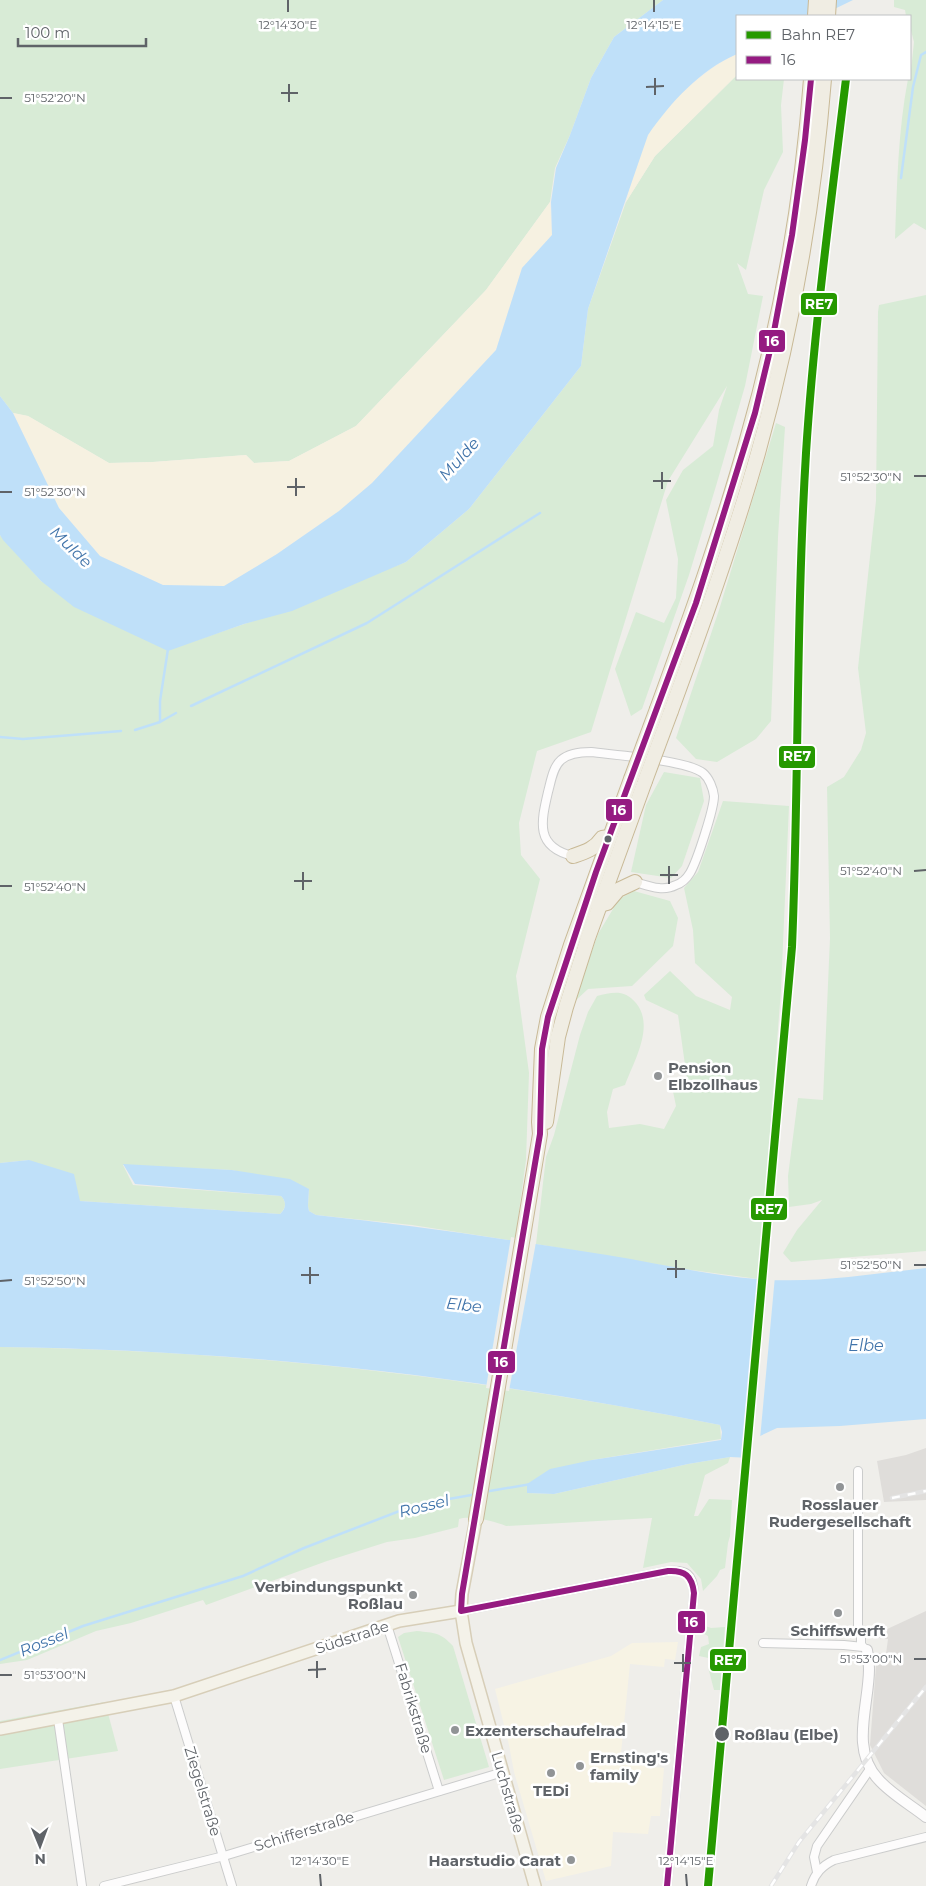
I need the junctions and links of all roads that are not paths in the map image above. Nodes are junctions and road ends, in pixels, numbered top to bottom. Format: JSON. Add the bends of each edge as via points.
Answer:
{"nodes":[{"id":1,"x":816,"y":0,"type":"edge"},
{"id":2,"x":829,"y":0,"type":"edge"},
{"id":3,"x":815,"y":15,"type":"edge"},
{"id":4,"x":828,"y":15,"type":"edge"},
{"id":5,"x":811,"y":80,"type":"edge"},
{"id":6,"x":824,"y":80,"type":"edge"},
{"id":7,"x":789,"y":293,"type":"junction"},
{"id":8,"x":638,"y":780,"type":"junction"},
{"id":9,"x":610,"y":837,"type":"junction"},
{"id":10,"x":573,"y":856,"type":"junction"},
{"id":11,"x":613,"y":866,"type":"junction"},
{"id":12,"x":596,"y":872,"type":"junction"},
{"id":13,"x":635,"y":882,"type":"junction"},
{"id":14,"x":599,"y":905,"type":"junction"},
{"id":15,"x":540,"y":1134,"type":"junction"},
{"id":16,"x":858,"y":1471,"type":"dead end"},
{"id":17,"x":476,"y":1519,"type":"joint"},
{"id":18,"x":461,"y":1611,"type":"junction"},
{"id":19,"x":387,"y":1625,"type":"junction"},
{"id":20,"x":763,"y":1643,"type":"dead end"},
{"id":21,"x":864,"y":1648,"type":"junction"},
{"id":22,"x":174,"y":1696,"type":"junction"},
{"id":23,"x":58,"y":1719,"type":"junction"},
{"id":24,"x":0,"y":1729,"type":"edge"},
{"id":25,"x":870,"y":1769,"type":"junction"},
{"id":26,"x":502,"y":1772,"type":"junction"},
{"id":27,"x":439,"y":1791,"type":"junction"},
{"id":28,"x":926,"y":1817,"type":"edge"},
{"id":29,"x":926,"y":1837,"type":"edge"},
{"id":30,"x":224,"y":1856,"type":"junction"},
{"id":31,"x":817,"y":1872,"type":"junction"},
{"id":32,"x":82,"y":1886,"type":"edge"},
{"id":33,"x":104,"y":1886,"type":"edge"},
{"id":34,"x":232,"y":1886,"type":"edge"},
{"id":35,"x":535,"y":1886,"type":"edge"},
{"id":36,"x":667,"y":1886,"type":"edge"},
{"id":37,"x":811,"y":1886,"type":"edge"}],
"edges":[{"from":1,"to":3,"type":"highway"},
{"from":2,"to":4,"type":"highway"},
{"from":5,"to":7,"type":"highway"},
{"from":6,"to":7,"type":"highway","via":[[814,184]]},
{"from":7,"to":8,"type":"highway","bridge":true,"via":[[775,386],[752,471],[708,606]]},
{"from":8,"to":9,"type":"highway"},
{"from":8,"to":11,"type":"highway"},
{"from":9,"to":10,"type":"highway","via":[[602,838],[591,850]]},
{"from":9,"to":12,"type":"highway"},
{"from":10,"to":12,"type":"highway"},
{"from":10,"to":13,"type":"street","via":[[550,845],[542,828],[551,781],[562,759],[577,752],[591,752],[696,768],[708,778],[714,801],[689,874],[680,883],[666,888]]},
{"from":11,"to":13,"type":"highway"},
{"from":11,"to":14,"type":"highway"},
{"from":12,"to":15,"type":"highway","via":[[544,1034]]},
{"from":13,"to":14,"type":"highway","via":[[618,890],[607,903]]},
{"from":14,"to":15,"type":"highway","via":[[558,1037],[548,1117]]},
{"from":15,"to":17,"type":"highway"},
{"from":16,"to":21,"type":"street","via":[[858,1625]]},
{"from":17,"to":18,"type":"main road","name":"Luchstraße"},
{"from":18,"to":19,"type":"main road","name":"Südstraße","via":[[410,1618]]},
{"from":18,"to":26,"type":"main road","name":"Luchstraße","via":[[470,1661]]},
{"from":18,"to":36,"type":"street","name":"Südstraße","via":[[678,1570],[690,1577],[694,1593]]},
{"from":19,"to":22,"type":"main road","name":"Südstraße"},
{"from":19,"to":27,"type":"street","name":"Fabrikstraße"},
{"from":20,"to":21,"type":"street"},
{"from":21,"to":25,"type":"street","via":[[870,1668],[862,1745]]},
{"from":22,"to":23,"type":"main road","name":"Südstraße"},
{"from":22,"to":30,"type":"street","name":"Ziegelstraße"},
{"from":23,"to":24,"type":"main road","name":"Südstraße"},
{"from":23,"to":32,"type":"street"},
{"from":25,"to":28,"type":"street"},
{"from":25,"to":31,"type":"street","via":[[817,1846],[814,1857]]},
{"from":26,"to":27,"type":"street","name":"Schifferstraße"},
{"from":26,"to":35,"type":"main road","name":"Luchstraße"},
{"from":27,"to":30,"type":"street","name":"Schifferstraße"},
{"from":29,"to":31,"type":"street","via":[[842,1857]]},
{"from":30,"to":33,"type":"street","name":"Schifferstraße"},
{"from":30,"to":34,"type":"street","name":"Ziegelstraße"},
{"from":31,"to":37,"type":"street"}]}
